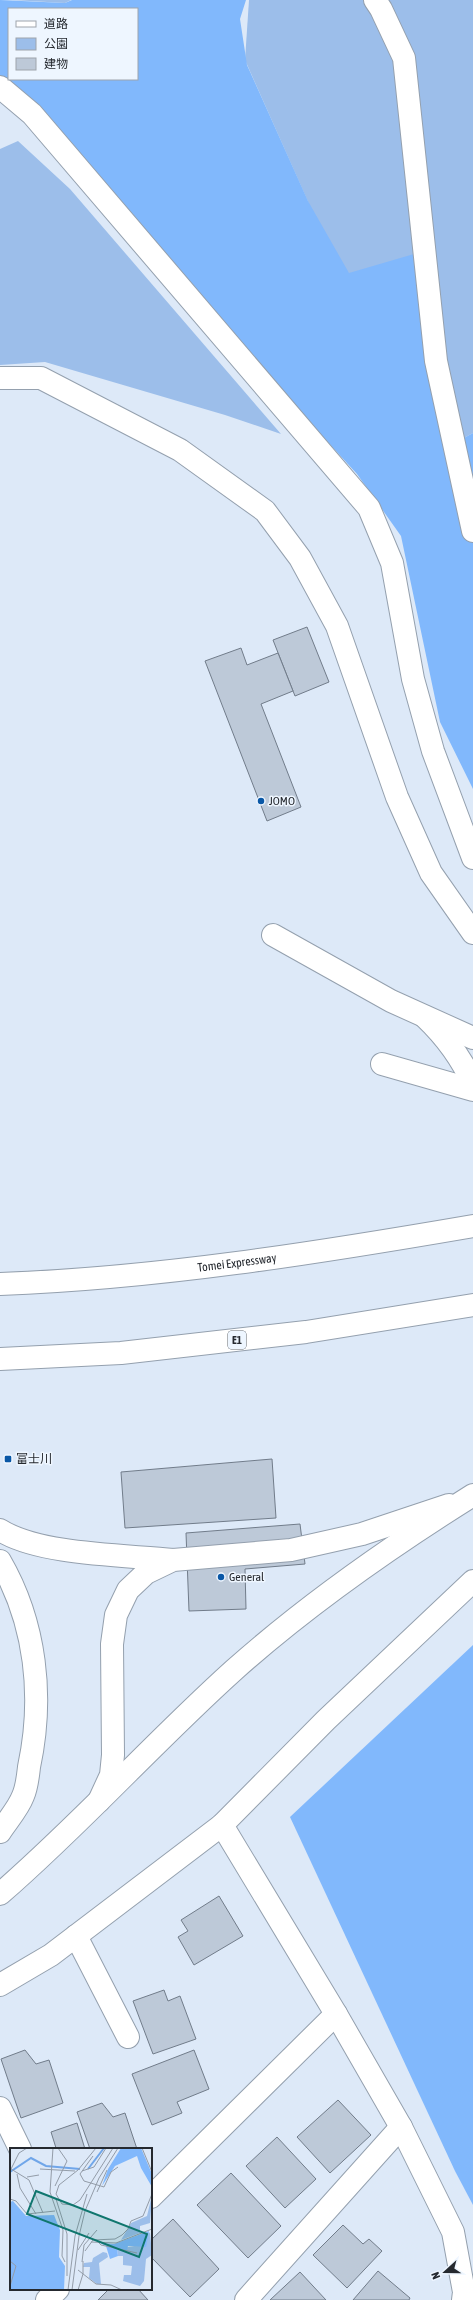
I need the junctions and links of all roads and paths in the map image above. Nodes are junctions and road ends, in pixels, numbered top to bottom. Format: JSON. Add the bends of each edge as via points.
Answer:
{"nodes":[{"id":1,"x":375,"y":0,"type":"edge"},
{"id":2,"x":0,"y":87,"type":"edge"},
{"id":3,"x":0,"y":378,"type":"edge"},
{"id":4,"x":473,"y":531,"type":"edge"},
{"id":5,"x":472,"y":854,"type":"edge"},
{"id":6,"x":473,"y":934,"type":"edge"},
{"id":7,"x":273,"y":935,"type":"dead end"},
{"id":8,"x":424,"y":1016,"type":"junction"},
{"id":9,"x":473,"y":1038,"type":"edge"},
{"id":10,"x":382,"y":1064,"type":"dead end"},
{"id":11,"x":473,"y":1084,"type":"edge"},
{"id":12,"x":473,"y":1090,"type":"edge"},
{"id":13,"x":473,"y":1226,"type":"edge"},
{"id":14,"x":0,"y":1284,"type":"edge"},
{"id":15,"x":473,"y":1305,"type":"edge"},
{"id":16,"x":0,"y":1359,"type":"edge"},
{"id":17,"x":470,"y":1497,"type":"edge"},
{"id":18,"x":0,"y":1530,"type":"edge"},
{"id":19,"x":173,"y":1560,"type":"junction"},
{"id":20,"x":0,"y":1561,"type":"edge"},
{"id":21,"x":473,"y":1581,"type":"edge"},
{"id":22,"x":99,"y":1802,"type":"junction"},
{"id":23,"x":222,"y":1825,"type":"junction"},
{"id":24,"x":0,"y":1832,"type":"edge"},
{"id":25,"x":0,"y":1894,"type":"edge"},
{"id":26,"x":76,"y":1936,"type":"junction"},
{"id":27,"x":0,"y":1985,"type":"edge"},
{"id":28,"x":336,"y":2014,"type":"junction"},
{"id":29,"x":128,"y":2037,"type":"dead end"},
{"id":30,"x":0,"y":2108,"type":"edge"},
{"id":31,"x":401,"y":2127,"type":"junction"},
{"id":32,"x":20,"y":2148,"type":"edge"},
{"id":33,"x":152,"y":2196,"type":"edge"},
{"id":34,"x":57,"y":2290,"type":"edge"},
{"id":35,"x":47,"y":2300,"type":"edge"},
{"id":36,"x":246,"y":2300,"type":"edge"},
{"id":37,"x":463,"y":2300,"type":"edge"}],
"edges":[{"from":1,"to":4,"type":"main road","via":[[404,58],[436,362]]},
{"from":2,"to":5,"type":"main road","via":[[32,114],[369,508],[392,563],[413,679],[433,751]]},
{"from":3,"to":6,"type":"main road","via":[[40,378],[180,450],[265,512],[300,558],[337,626],[397,797],[431,873]]},
{"from":7,"to":8,"type":"main road"},
{"from":8,"to":9,"type":"main road"},
{"from":8,"to":11,"type":"main road","via":[[447,1039],[464,1063]]},
{"from":10,"to":12,"type":"main road"},
{"from":13,"to":14,"type":"main road","name":"Tomei Expressway","via":[[322,1252],[168,1272]]},
{"from":15,"to":16,"type":"main road","number":"E1","via":[[298,1333],[122,1353]]},
{"from":17,"to":19,"type":"main road","via":[[362,1534],[291,1550]]},
{"from":17,"to":22,"type":"main road","via":[[406,1537],[322,1599],[235,1669]]},
{"from":18,"to":19,"type":"main road","via":[[12,1538],[53,1549]]},
{"from":19,"to":22,"type":"main road","via":[[146,1573],[128,1590],[116,1615],[112,1644],[111,1775]]},
{"from":20,"to":24,"type":"main road","via":[[9,1576],[27,1625],[37,1677],[36,1736],[23,1796]]},
{"from":21,"to":23,"type":"main road","via":[[326,1720]]},
{"from":22,"to":25,"type":"main road"},
{"from":23,"to":26,"type":"main road"},
{"from":23,"to":28,"type":"main road"},
{"from":26,"to":27,"type":"main road"},
{"from":26,"to":29,"type":"main road"},
{"from":28,"to":31,"type":"main road"},
{"from":28,"to":33,"type":"main road"},
{"from":30,"to":32,"type":"main road"},
{"from":31,"to":36,"type":"main road"},
{"from":31,"to":37,"type":"main road","via":[[453,2232],[464,2292]]},
{"from":34,"to":35,"type":"main road"}]}
